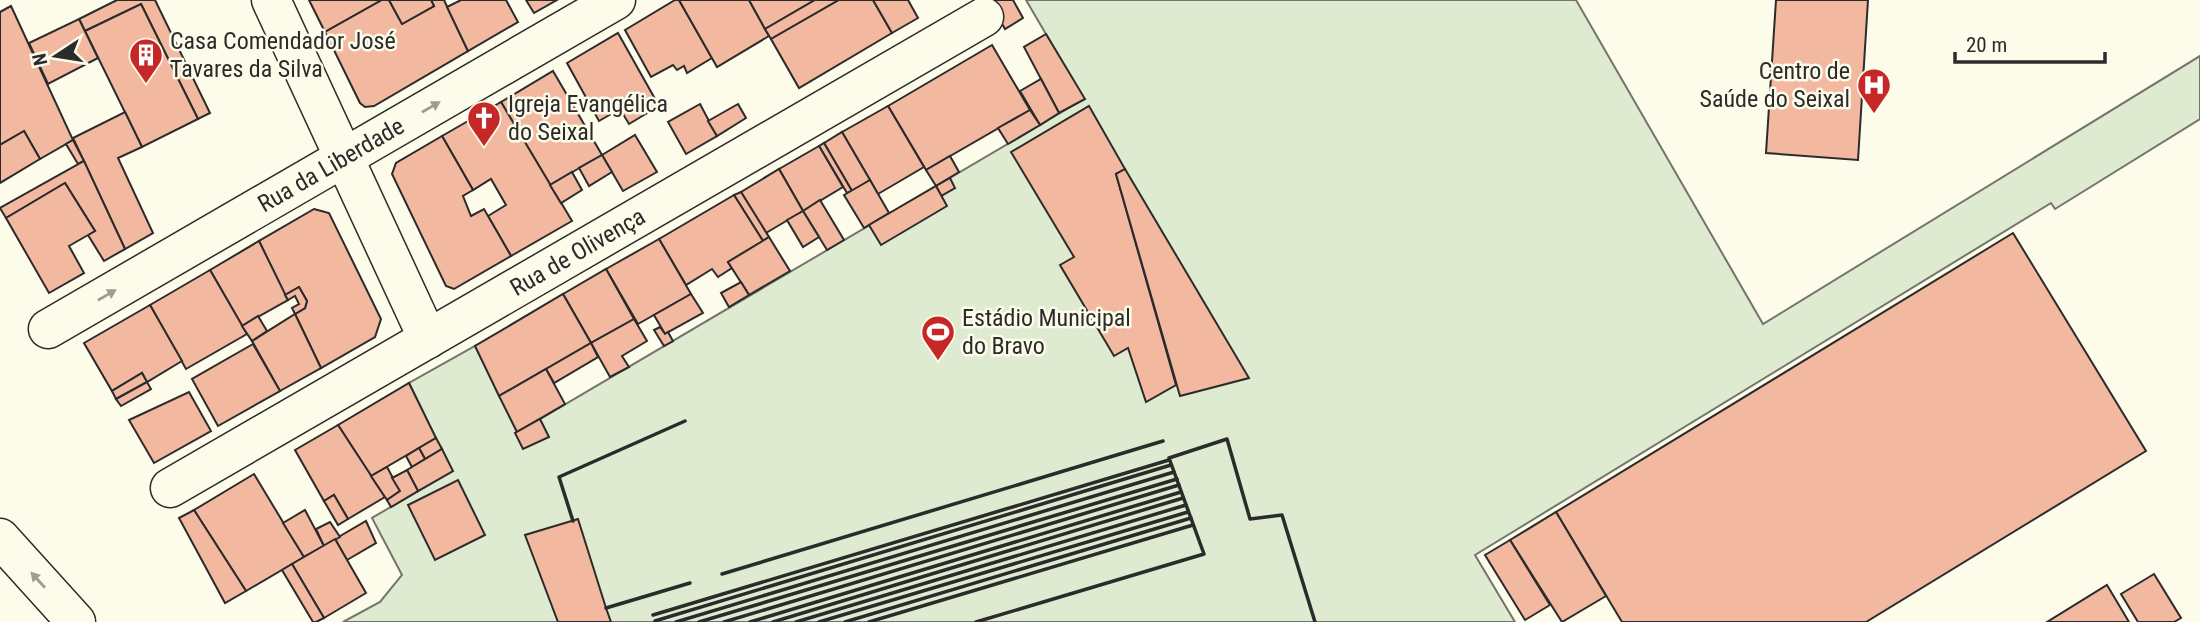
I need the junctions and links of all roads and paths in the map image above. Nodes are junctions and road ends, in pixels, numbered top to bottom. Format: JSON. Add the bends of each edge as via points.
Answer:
{"nodes":[{"id":1,"x":271,"y":0,"type":"edge"},
{"id":2,"x":616,"y":0,"type":"edge"},
{"id":3,"x":984,"y":17,"type":"dead end"},
{"id":4,"x":345,"y":157,"type":"junction"},
{"id":5,"x":48,"y":329,"type":"dead end"},
{"id":6,"x":428,"y":339,"type":"junction"},
{"id":7,"x":170,"y":488,"type":"dead end"},
{"id":8,"x":0,"y":538,"type":"edge"},
{"id":9,"x":76,"y":622,"type":"edge"}],
"edges":[{"from":1,"to":4,"type":"street"},
{"from":4,"to":2,"type":"street","name":"Rua da Liberdade","one_way":true},
{"from":3,"to":6,"type":"street","name":"Rua de Olivença"},
{"from":5,"to":4,"type":"street","name":"Rua da Liberdade","one_way":true},
{"from":4,"to":6,"type":"street"},
{"from":6,"to":7,"type":"street","name":"Rua de Olivença"},
{"from":9,"to":8,"type":"street","one_way":true}]}
